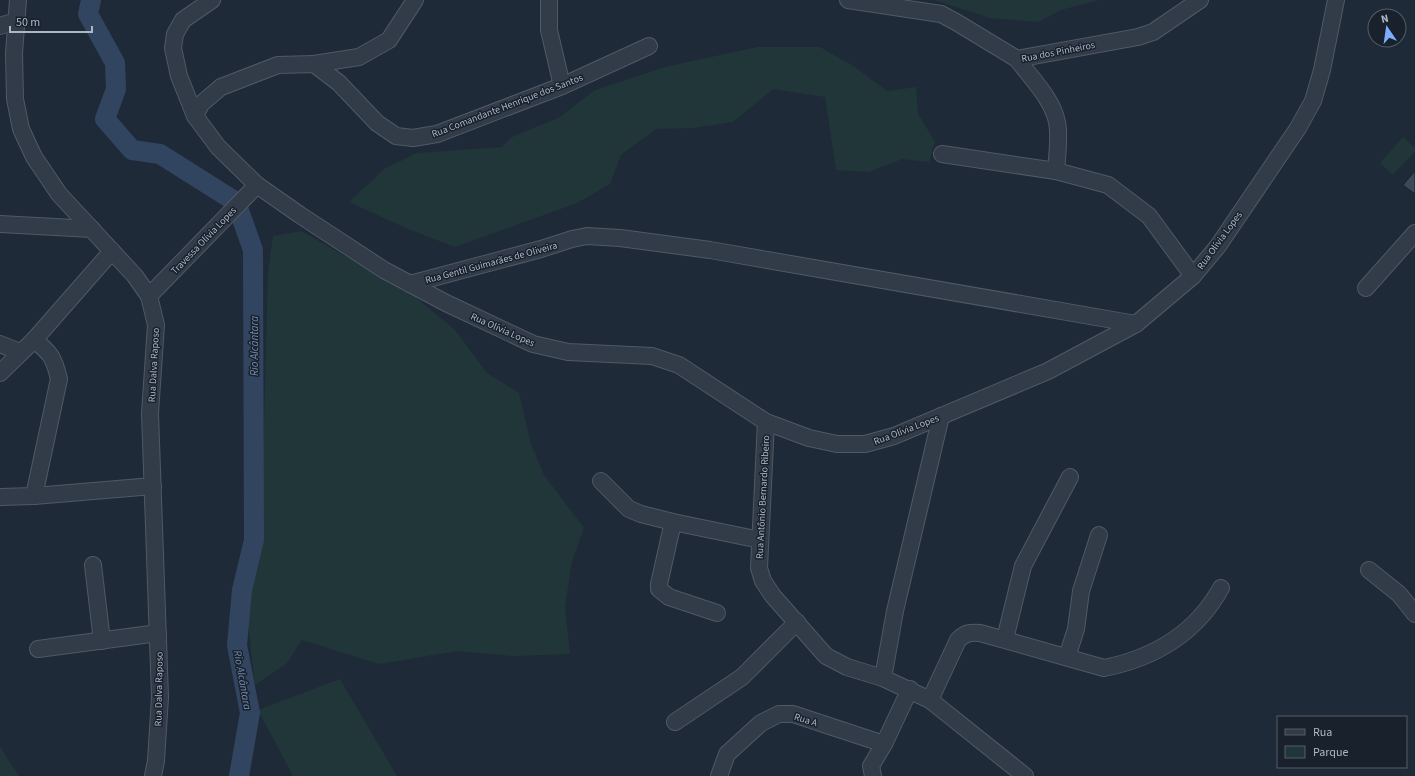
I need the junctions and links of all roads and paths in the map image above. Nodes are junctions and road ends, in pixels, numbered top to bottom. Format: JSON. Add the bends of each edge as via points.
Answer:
{"nodes":[{"id":1,"x":18,"y":0,"type":"edge"},
{"id":2,"x":212,"y":0,"type":"edge"},
{"id":3,"x":416,"y":0,"type":"edge"},
{"id":4,"x":549,"y":0,"type":"edge"},
{"id":5,"x":848,"y":0,"type":"edge"},
{"id":6,"x":1200,"y":0,"type":"edge"},
{"id":7,"x":1336,"y":0,"type":"edge"},
{"id":8,"x":16,"y":21,"type":"junction"},
{"id":9,"x":0,"y":26,"type":"edge"},
{"id":10,"x":648,"y":46,"type":"dead end"},
{"id":11,"x":1017,"y":59,"type":"junction"},
{"id":12,"x":314,"y":64,"type":"junction"},
{"id":13,"x":562,"y":86,"type":"junction"},
{"id":14,"x":195,"y":116,"type":"junction"},
{"id":15,"x":942,"y":154,"type":"dead end"},
{"id":16,"x":1056,"y":171,"type":"junction"},
{"id":17,"x":252,"y":190,"type":"junction"},
{"id":18,"x":0,"y":224,"type":"edge"},
{"id":19,"x":92,"y":229,"type":"junction"},
{"id":20,"x":1415,"y":234,"type":"edge"},
{"id":21,"x":112,"y":251,"type":"junction"},
{"id":22,"x":1193,"y":276,"type":"junction"},
{"id":23,"x":410,"y":284,"type":"junction"},
{"id":24,"x":1366,"y":288,"type":"dead end"},
{"id":25,"x":149,"y":296,"type":"junction"},
{"id":26,"x":1136,"y":324,"type":"junction"},
{"id":27,"x":34,"y":340,"type":"junction"},
{"id":28,"x":0,"y":344,"type":"edge"},
{"id":29,"x":20,"y":352,"type":"junction"},
{"id":30,"x":0,"y":374,"type":"edge"},
{"id":31,"x":941,"y":416,"type":"junction"},
{"id":32,"x":766,"y":422,"type":"junction"},
{"id":33,"x":1070,"y":476,"type":"dead end"},
{"id":34,"x":601,"y":481,"type":"dead end"},
{"id":35,"x":153,"y":486,"type":"junction"},
{"id":36,"x":34,"y":496,"type":"junction"},
{"id":37,"x":0,"y":497,"type":"edge"},
{"id":38,"x":673,"y":522,"type":"junction"},
{"id":39,"x":1099,"y":535,"type":"dead end"},
{"id":40,"x":760,"y":540,"type":"junction"},
{"id":41,"x":93,"y":565,"type":"dead end"},
{"id":42,"x":1369,"y":570,"type":"dead end"},
{"id":43,"x":1221,"y":588,"type":"dead end"},
{"id":44,"x":717,"y":613,"type":"dead end"},
{"id":45,"x":1415,"y":614,"type":"edge"},
{"id":46,"x":797,"y":622,"type":"junction"},
{"id":47,"x":158,"y":633,"type":"junction"},
{"id":48,"x":1005,"y":639,"type":"junction"},
{"id":49,"x":102,"y":641,"type":"junction"},
{"id":50,"x":38,"y":649,"type":"dead end"},
{"id":51,"x":1067,"y":657,"type":"junction"},
{"id":52,"x":883,"y":678,"type":"junction"},
{"id":53,"x":910,"y":689,"type":"junction"},
{"id":54,"x":930,"y":700,"type":"junction"},
{"id":55,"x":675,"y":722,"type":"dead end"},
{"id":56,"x":884,"y":744,"type":"junction"},
{"id":57,"x":868,"y":773,"type":"edge"},
{"id":58,"x":1018,"y":774,"type":"edge"},
{"id":59,"x":153,"y":776,"type":"edge"},
{"id":60,"x":719,"y":776,"type":"edge"}],
"edges":[{"from":1,"to":8,"type":"street","name":"Rua Dalva Raposo"},
{"from":2,"to":14,"type":"street","name":"Rua Olívia Lopes","via":[[183,20],[175,34],[173,48],[179,76]]},
{"from":3,"to":12,"type":"street","via":[[390,40],[359,57]]},
{"from":4,"to":13,"type":"street","via":[[549,30]]},
{"from":5,"to":11,"type":"street","name":"Rua dos Pinheiros","via":[[941,14]]},
{"from":6,"to":11,"type":"street","name":"Rua dos Pinheiros","via":[[1153,32]]},
{"from":7,"to":22,"type":"street","name":"Rua Olívia Lopes","via":[[1313,101],[1298,128],[1218,246]]},
{"from":8,"to":9,"type":"street"},
{"from":8,"to":19,"type":"street","name":"Rua Dalva Raposo","via":[[15,99],[21,129],[34,157],[59,194]]},
{"from":10,"to":13,"type":"street","name":"Rua Comandante Henrique dos Santos"},
{"from":11,"to":16,"type":"street","via":[[1046,97],[1057,121]]},
{"from":12,"to":13,"type":"street","name":"Rua Comandante Henrique dos Santos","via":[[339,83],[377,123],[396,136],[413,138],[437,134]]},
{"from":12,"to":14,"type":"street","via":[[278,65],[220,87],[201,104]]},
{"from":14,"to":17,"type":"street","name":"Rua Olívia Lopes"},
{"from":15,"to":16,"type":"street"},
{"from":16,"to":22,"type":"street","via":[[1108,185],[1122,194],[1149,216]]},
{"from":17,"to":23,"type":"street","name":"Rua Olívia Lopes"},
{"from":17,"to":25,"type":"street","name":"Travessa Olívia Lopes"},
{"from":18,"to":19,"type":"street"},
{"from":19,"to":21,"type":"street","name":"Rua Dalva Raposo"},
{"from":20,"to":24,"type":"street"},
{"from":21,"to":25,"type":"street","name":"Rua Dalva Raposo","via":[[136,276]]},
{"from":21,"to":27,"type":"street"},
{"from":22,"to":26,"type":"street","name":"Rua Olívia Lopes"},
{"from":23,"to":26,"type":"street","name":"Rua Gentil Guimarães de Oliveira","via":[[587,236],[710,250]]},
{"from":23,"to":32,"type":"street","name":"Rua Olívia Lopes","via":[[533,344],[568,352],[652,356],[679,366]]},
{"from":25,"to":35,"type":"street","name":"Rua Dalva Raposo","via":[[156,325],[150,413]]},
{"from":26,"to":31,"type":"street","name":"Rua Olívia Lopes","via":[[1048,371]]},
{"from":27,"to":29,"type":"street"},
{"from":27,"to":36,"type":"street","via":[[49,351],[59,379]]},
{"from":28,"to":29,"type":"street"},
{"from":29,"to":30,"type":"street"},
{"from":31,"to":32,"type":"street","name":"Rua Olívia Lopes","via":[[894,436],[864,444],[837,444],[809,438]]},
{"from":31,"to":52,"type":"street","via":[[895,611]]},
{"from":32,"to":40,"type":"street","name":"Rua Antônio Bernardo Ribeiro"},
{"from":33,"to":48,"type":"street","via":[[1023,566]]},
{"from":34,"to":38,"type":"street","via":[[629,509]]},
{"from":35,"to":36,"type":"street"},
{"from":35,"to":47,"type":"street","name":"Rua Dalva Raposo"},
{"from":36,"to":37,"type":"street"},
{"from":38,"to":40,"type":"street"},
{"from":38,"to":44,"type":"street","via":[[659,589],[669,597]]},
{"from":39,"to":51,"type":"street","via":[[1081,591],[1076,629]]},
{"from":40,"to":46,"type":"street","name":"Rua Antônio Bernardo Ribeiro","via":[[759,568],[763,581]]},
{"from":41,"to":49,"type":"street"},
{"from":42,"to":45,"type":"street","via":[[1399,594]]},
{"from":43,"to":51,"type":"street","via":[[1200,619],[1150,655],[1104,668]]},
{"from":46,"to":52,"type":"street","name":"Rua Antônio Bernardo Ribeiro","via":[[826,656],[847,667]]},
{"from":46,"to":55,"type":"street","via":[[742,677]]},
{"from":47,"to":49,"type":"street"},
{"from":47,"to":59,"type":"street","name":"Rua Dalva Raposo","via":[[160,697]]},
{"from":48,"to":51,"type":"street"},
{"from":48,"to":54,"type":"street","via":[[980,633],[965,634],[958,640]]},
{"from":49,"to":50,"type":"street"},
{"from":52,"to":53,"type":"street","name":"Rua Antônio Bernardo Ribeiro"},
{"from":53,"to":54,"type":"street","name":"Rua Antônio Bernardo Ribeiro"},
{"from":53,"to":56,"type":"street"},
{"from":54,"to":58,"type":"street","name":"Rua Antônio Bernardo Ribeiro"},
{"from":56,"to":57,"type":"street"},
{"from":56,"to":60,"type":"street","name":"Rua A","via":[[792,714],[779,714],[761,723],[727,754]]}]}
